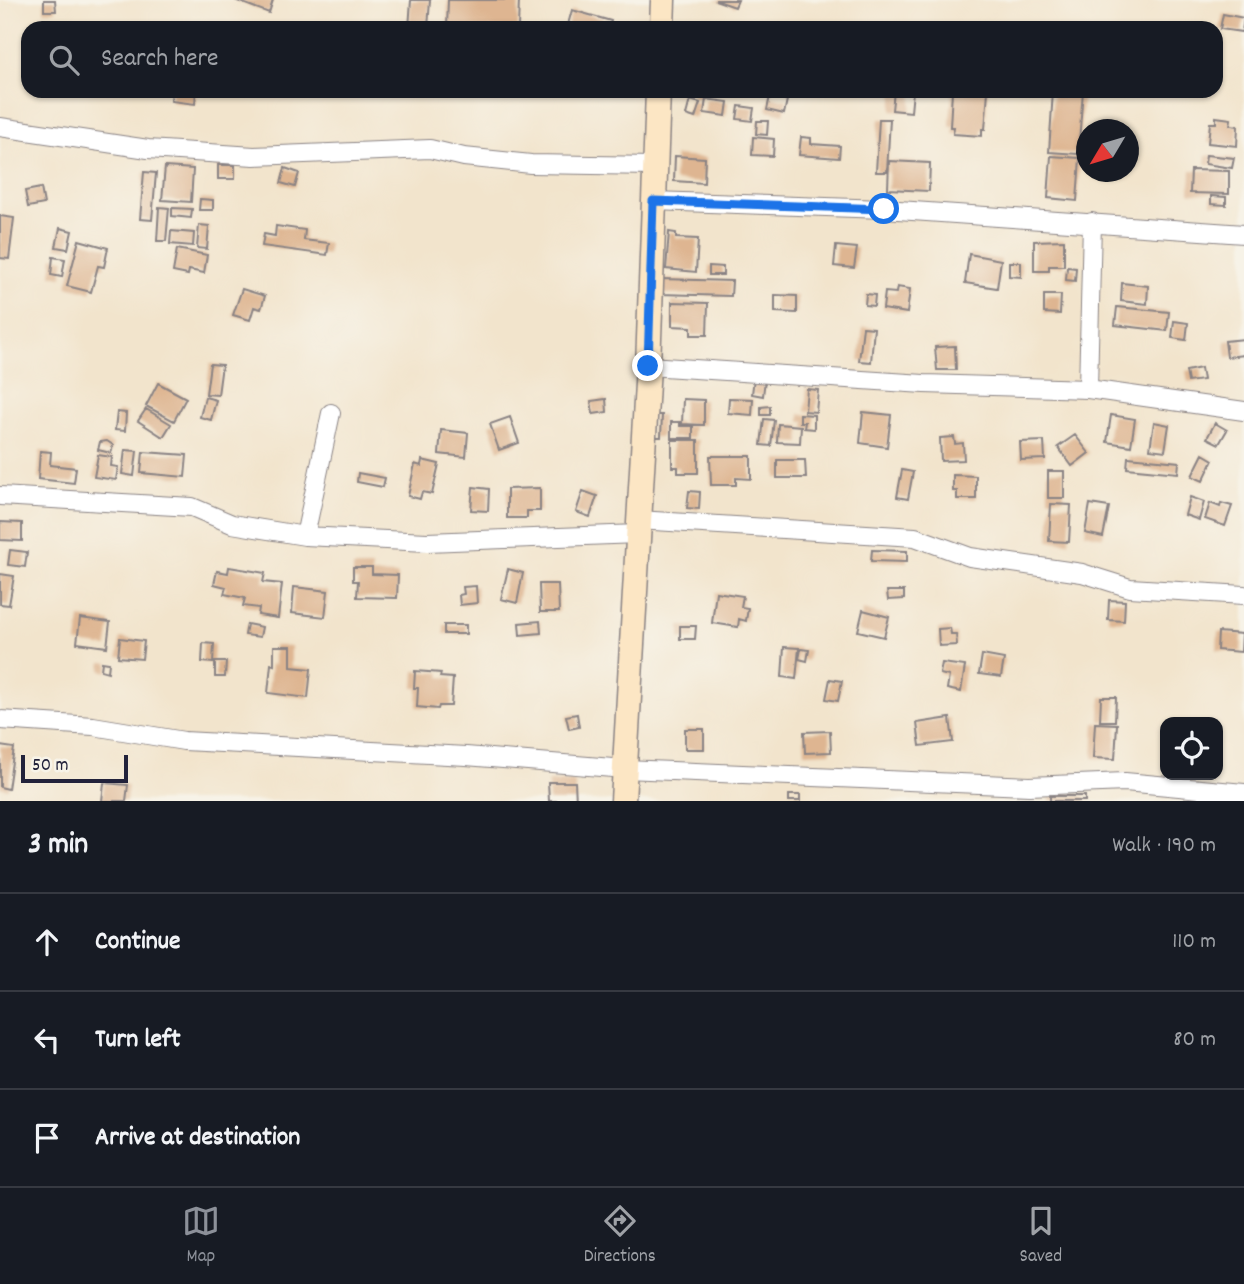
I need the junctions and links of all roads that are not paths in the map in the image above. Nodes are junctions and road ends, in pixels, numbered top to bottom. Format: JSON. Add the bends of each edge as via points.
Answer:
{"nodes":[{"id":1,"x":663,"y":0,"type":"edge"},
{"id":2,"x":662,"y":21,"type":"edge"},
{"id":3,"x":658,"y":98,"type":"edge"},
{"id":4,"x":0,"y":127,"type":"edge"},
{"id":5,"x":654,"y":166,"type":"junction"},
{"id":6,"x":653,"y":201,"type":"junction"},
{"id":7,"x":1092,"y":222,"type":"junction"},
{"id":8,"x":1244,"y":234,"type":"edge"},
{"id":9,"x":648,"y":366,"type":"junction"},
{"id":10,"x":1087,"y":389,"type":"junction"},
{"id":11,"x":1244,"y":411,"type":"edge"},
{"id":12,"x":331,"y":413,"type":"dead end"},
{"id":13,"x":0,"y":496,"type":"edge"},
{"id":14,"x":638,"y":527,"type":"junction"},
{"id":15,"x":305,"y":536,"type":"junction"},
{"id":16,"x":1244,"y":595,"type":"edge"},
{"id":17,"x":0,"y":720,"type":"edge"},
{"id":18,"x":625,"y":769,"type":"junction"},
{"id":19,"x":1244,"y":793,"type":"edge"},
{"id":20,"x":623,"y":801,"type":"edge"}],
"edges":[{"from":1,"to":2,"type":"main road"},
{"from":3,"to":5,"type":"main road"},
{"from":4,"to":5,"type":"street","via":[[148,149],[241,155],[430,149],[531,164]]},
{"from":5,"to":6,"type":"main road"},
{"from":6,"to":7,"type":"street"},
{"from":6,"to":9,"type":"main road"},
{"from":7,"to":8,"type":"street"},
{"from":7,"to":10,"type":"street"},
{"from":9,"to":10,"type":"street","via":[[924,384]]},
{"from":9,"to":14,"type":"main road"},
{"from":10,"to":11,"type":"street"},
{"from":12,"to":15,"type":"street"},
{"from":13,"to":15,"type":"street","via":[[192,507],[232,524]]},
{"from":14,"to":15,"type":"street","via":[[427,542]]},
{"from":14,"to":16,"type":"street","via":[[915,537],[970,558],[1082,573],[1130,588]]},
{"from":14,"to":18,"type":"main road"},
{"from":17,"to":18,"type":"street","via":[[93,726],[184,741]]},
{"from":18,"to":19,"type":"street","via":[[1029,786],[1125,782]]},
{"from":18,"to":20,"type":"main road"}]}
